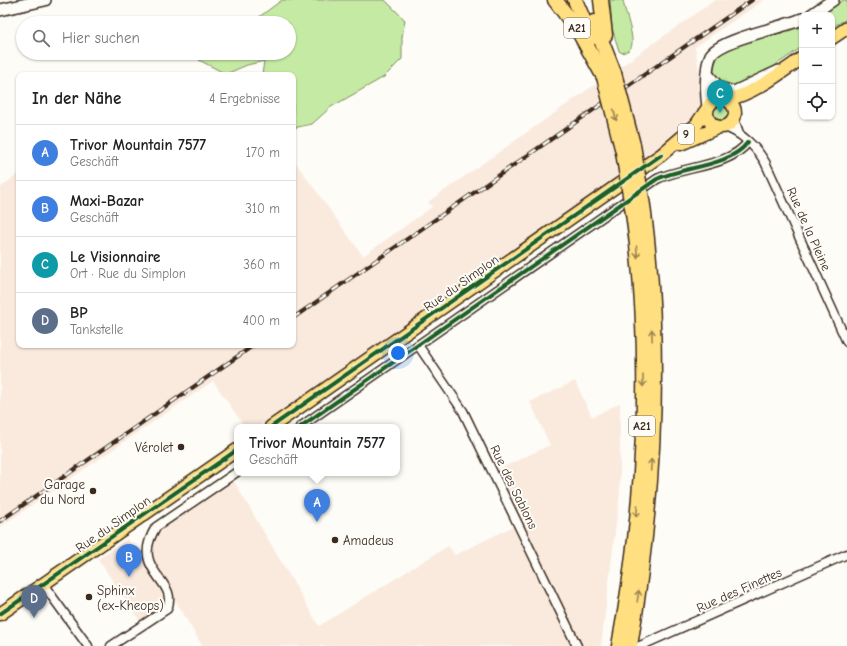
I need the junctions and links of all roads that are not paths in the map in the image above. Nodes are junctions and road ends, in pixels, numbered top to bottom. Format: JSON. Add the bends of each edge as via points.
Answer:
{"nodes":[{"id":1,"x":45,"y":0,"type":"edge"},
{"id":2,"x":555,"y":0,"type":"edge"},
{"id":3,"x":575,"y":0,"type":"edge"},
{"id":4,"x":584,"y":0,"type":"edge"},
{"id":5,"x":601,"y":0,"type":"edge"},
{"id":6,"x":833,"y":0,"type":"edge"},
{"id":7,"x":0,"y":10,"type":"edge"},
{"id":8,"x":815,"y":12,"type":"edge"},
{"id":9,"x":799,"y":20,"type":"edge"},
{"id":10,"x":847,"y":28,"type":"edge"},
{"id":11,"x":835,"y":36,"type":"edge"},
{"id":12,"x":602,"y":55,"type":"junction"},
{"id":13,"x":797,"y":62,"type":"edge"},
{"id":14,"x":708,"y":75,"type":"junction"},
{"id":15,"x":768,"y":82,"type":"junction"},
{"id":16,"x":724,"y":99,"type":"junction"},
{"id":17,"x":708,"y":108,"type":"junction"},
{"id":18,"x":735,"y":116,"type":"junction"},
{"id":19,"x":722,"y":127,"type":"junction"},
{"id":20,"x":739,"y":133,"type":"junction"},
{"id":21,"x":748,"y":142,"type":"junction"},
{"id":22,"x":661,"y":155,"type":"junction"},
{"id":23,"x":847,"y":342,"type":"edge"},
{"id":24,"x":418,"y":345,"type":"junction"},
{"id":25,"x":275,"y":424,"type":"edge"},
{"id":26,"x":304,"y":424,"type":"edge"},
{"id":27,"x":234,"y":452,"type":"edge"},
{"id":28,"x":234,"y":474,"type":"edge"},
{"id":29,"x":847,"y":554,"type":"edge"},
{"id":30,"x":44,"y":584,"type":"junction"},
{"id":31,"x":0,"y":614,"type":"edge"},
{"id":32,"x":625,"y":641,"type":"edge"},
{"id":33,"x":88,"y":646,"type":"edge"},
{"id":34,"x":111,"y":646,"type":"edge"},
{"id":35,"x":577,"y":646,"type":"edge"},
{"id":36,"x":640,"y":646,"type":"edge"}],
"edges":[{"from":1,"to":7,"type":"main road"},
{"from":2,"to":12,"type":"highway","number":"A21"},
{"from":3,"to":12,"type":"highway","number":"A21"},
{"from":4,"to":12,"type":"highway","number":"A21"},
{"from":5,"to":12,"type":"highway","number":"A21"},
{"from":6,"to":8,"type":"main road"},
{"from":9,"to":14,"type":"main road","via":[[721,46],[708,63]]},
{"from":10,"to":11,"type":"main road"},
{"from":12,"to":32,"type":"highway","number":"A21","bridge":true,"via":[[609,75],[623,152],[638,210],[642,413]]},
{"from":13,"to":14,"type":"main road","via":[[734,92],[719,88]]},
{"from":13,"to":15,"type":"main road","number":"9"},
{"from":14,"to":16,"type":"main road","via":[[712,86]]},
{"from":14,"to":17,"type":"main road"},
{"from":15,"to":16,"type":"main road","number":"9","via":[[743,95]]},
{"from":15,"to":18,"type":"main road","number":"9"},
{"from":16,"to":17,"type":"main road","number":"9","via":[[714,101]]},
{"from":16,"to":18,"type":"main road","via":[[734,106]]},
{"from":17,"to":19,"type":"main road","number":"9","via":[[710,122]]},
{"from":17,"to":22,"type":"main road","name":"Rue du Simplon","number":"9","via":[[696,125]]},
{"from":18,"to":19,"type":"main road","number":"9","via":[[730,124]]},
{"from":18,"to":20,"type":"street","name":"Rue de la Pleine"},
{"from":19,"to":20,"type":"street","name":"Rue de la Pleine"},
{"from":19,"to":22,"type":"main road","name":"Rue du Simplon","number":"9"},
{"from":20,"to":21,"type":"street","name":"Rue de la Pleine"},
{"from":21,"to":23,"type":"street","name":"Rue de la Pleine","via":[[762,157],[771,173]]},
{"from":21,"to":24,"type":"street","via":[[740,151],[730,156],[657,179]]},
{"from":22,"to":25,"type":"main road","name":"Rue du Simplon","number":"9"},
{"from":24,"to":26,"type":"street"},
{"from":24,"to":35,"type":"street","name":"Rue des Sablons","via":[[463,411]]},
{"from":27,"to":30,"type":"main road","name":"Rue du Simplon"},
{"from":28,"to":34,"type":"street","via":[[156,528],[149,539],[146,552],[150,565],[169,593],[171,601],[167,609]]},
{"from":29,"to":36,"type":"street","name":"Rue des Finettes"},
{"from":30,"to":31,"type":"main road","name":"Rue du Simplon"},
{"from":30,"to":33,"type":"street"}]}
